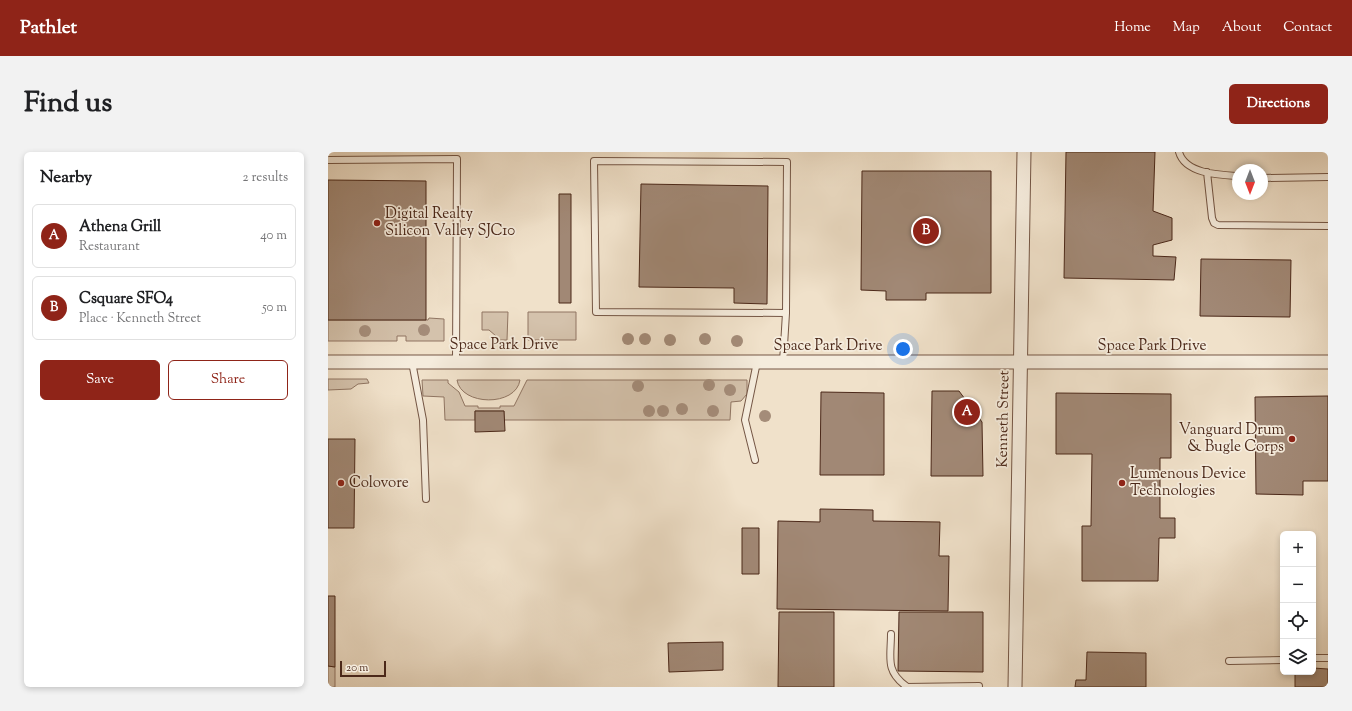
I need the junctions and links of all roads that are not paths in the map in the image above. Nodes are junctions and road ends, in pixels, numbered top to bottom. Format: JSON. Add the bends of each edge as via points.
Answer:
{"nodes":[{"id":1,"x":1024,"y":152,"type":"edge"},
{"id":2,"x":1179,"y":152,"type":"edge"},
{"id":3,"x":328,"y":160,"type":"edge"},
{"id":4,"x":1206,"y":172,"type":"junction"},
{"id":5,"x":1232,"y":175,"type":"edge"},
{"id":6,"x":1328,"y":177,"type":"edge"},
{"id":7,"x":1268,"y":178,"type":"edge"},
{"id":8,"x":1328,"y":226,"type":"edge"},
{"id":9,"x":786,"y":313,"type":"junction"},
{"id":10,"x":412,"y":361,"type":"junction"},
{"id":11,"x":456,"y":361,"type":"junction"},
{"id":12,"x":328,"y":362,"type":"edge"},
{"id":13,"x":757,"y":362,"type":"junction"},
{"id":14,"x":783,"y":362,"type":"junction"},
{"id":15,"x":1021,"y":362,"type":"junction"},
{"id":16,"x":1328,"y":362,"type":"edge"},
{"id":17,"x":755,"y":460,"type":"dead end"},
{"id":18,"x":426,"y":499,"type":"dead end"},
{"id":19,"x":891,"y":634,"type":"dead end"},
{"id":20,"x":1316,"y":658,"type":"edge"},
{"id":21,"x":1328,"y":658,"type":"edge"},
{"id":22,"x":1280,"y":660,"type":"edge"},
{"id":23,"x":1229,"y":661,"type":"dead end"},
{"id":24,"x":979,"y":686,"type":"dead end"},
{"id":25,"x":906,"y":687,"type":"edge"},
{"id":26,"x":1015,"y":687,"type":"edge"}],
"edges":[{"from":1,"to":15,"type":"street","name":"Kenneth Street"},
{"from":2,"to":4,"type":"lane","via":[[1187,163]]},
{"from":3,"to":11,"type":"lane","via":[[457,160]]},
{"from":4,"to":5,"type":"lane"},
{"from":4,"to":8,"type":"lane","via":[[1212,218],[1218,225]]},
{"from":6,"to":7,"type":"lane"},
{"from":9,"to":9,"type":"lane","via":[[788,162],[594,161],[596,312]]},
{"from":9,"to":14,"type":"lane"},
{"from":10,"to":11,"type":"street","name":"Space Park Drive"},
{"from":10,"to":12,"type":"street","name":"Space Park Drive"},
{"from":10,"to":18,"type":"lane","via":[[423,420]]},
{"from":11,"to":13,"type":"street","name":"Space Park Drive"},
{"from":13,"to":14,"type":"street","name":"Space Park Drive"},
{"from":13,"to":17,"type":"lane","via":[[746,420]]},
{"from":14,"to":15,"type":"street","name":"Space Park Drive"},
{"from":15,"to":16,"type":"street","name":"Space Park Drive"},
{"from":15,"to":26,"type":"street","name":"Kenneth Street"},
{"from":19,"to":25,"type":"lane","via":[[891,668],[896,679]]},
{"from":20,"to":21,"type":"lane"},
{"from":22,"to":23,"type":"lane"},
{"from":24,"to":25,"type":"lane"}]}
